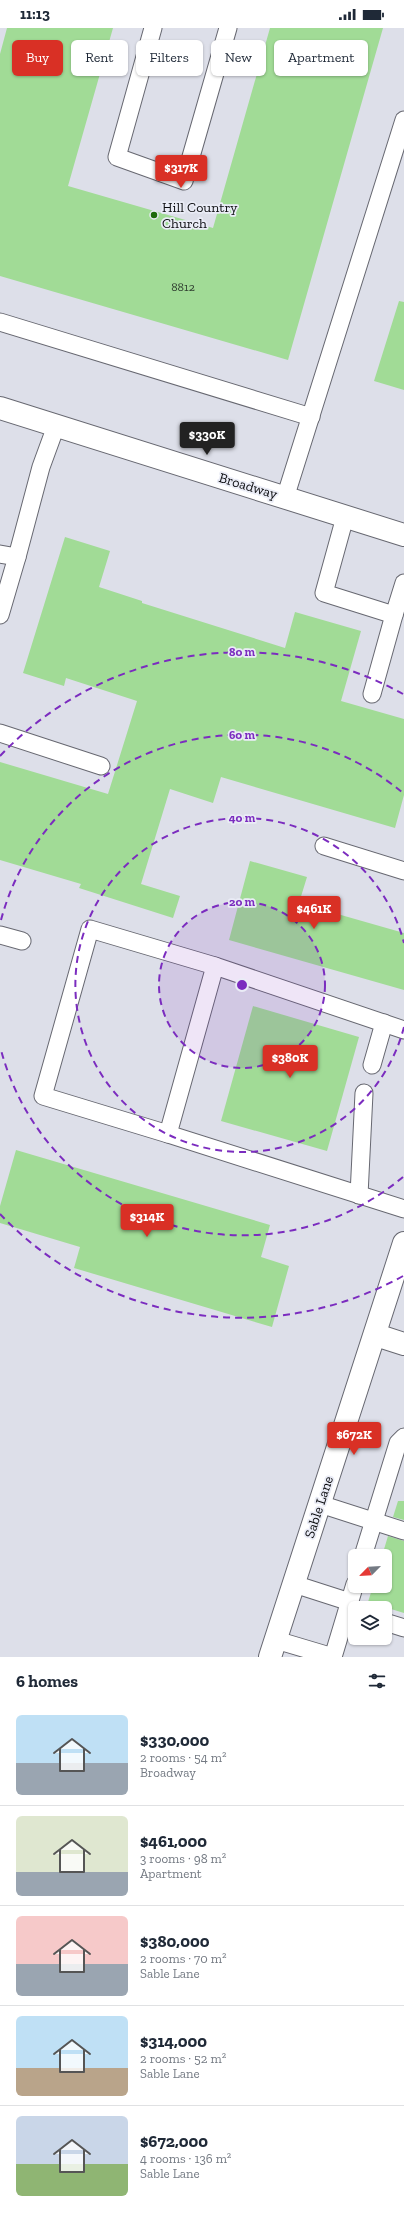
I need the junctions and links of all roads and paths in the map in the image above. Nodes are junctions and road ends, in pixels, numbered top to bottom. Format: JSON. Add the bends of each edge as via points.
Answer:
{"nodes":[{"id":1,"x":153,"y":28,"type":"edge"},
{"id":2,"x":228,"y":28,"type":"edge"},
{"id":3,"x":404,"y":120,"type":"edge"},
{"id":4,"x":0,"y":322,"type":"edge"},
{"id":5,"x":0,"y":408,"type":"edge"},
{"id":6,"x":311,"y":417,"type":"junction"},
{"id":7,"x":56,"y":426,"type":"junction"},
{"id":8,"x":285,"y":498,"type":"junction"},
{"id":9,"x":345,"y":517,"type":"junction"},
{"id":10,"x":404,"y":535,"type":"edge"},
{"id":11,"x":0,"y":554,"type":"edge"},
{"id":12,"x":17,"y":558,"type":"junction"},
{"id":13,"x":404,"y":583,"type":"edge"},
{"id":14,"x":0,"y":615,"type":"edge"},
{"id":15,"x":394,"y":615,"type":"junction"},
{"id":16,"x":372,"y":694,"type":"dead end"},
{"id":17,"x":0,"y":733,"type":"edge"},
{"id":18,"x":101,"y":766,"type":"dead end"},
{"id":19,"x":324,"y":846,"type":"dead end"},
{"id":20,"x":404,"y":871,"type":"edge"},
{"id":21,"x":0,"y":935,"type":"edge"},
{"id":22,"x":22,"y":941,"type":"dead end"},
{"id":23,"x":214,"y":966,"type":"junction"},
{"id":24,"x":384,"y":1023,"type":"junction"},
{"id":25,"x":404,"y":1030,"type":"edge"},
{"id":26,"x":372,"y":1064,"type":"dead end"},
{"id":27,"x":364,"y":1093,"type":"dead end"},
{"id":28,"x":168,"y":1134,"type":"junction"},
{"id":29,"x":359,"y":1195,"type":"junction"},
{"id":30,"x":404,"y":1209,"type":"edge"},
{"id":31,"x":404,"y":1243,"type":"edge"},
{"id":32,"x":376,"y":1335,"type":"junction"},
{"id":33,"x":404,"y":1344,"type":"edge"},
{"id":34,"x":404,"y":1437,"type":"edge"},
{"id":35,"x":320,"y":1504,"type":"junction"},
{"id":36,"x":374,"y":1521,"type":"junction"},
{"id":37,"x":404,"y":1531,"type":"edge"},
{"id":38,"x":365,"y":1549,"type":"edge"},
{"id":39,"x":294,"y":1584,"type":"junction"},
{"id":40,"x":348,"y":1608,"type":"edge"},
{"id":41,"x":348,"y":1615,"type":"edge"},
{"id":42,"x":392,"y":1624,"type":"edge"},
{"id":43,"x":404,"y":1628,"type":"edge"},
{"id":44,"x":273,"y":1648,"type":"edge"},
{"id":45,"x":333,"y":1657,"type":"edge"}],
"edges":[{"from":1,"to":2,"type":"lane","via":[[118,157],[184,181]]},
{"from":3,"to":6,"type":"lane"},
{"from":4,"to":6,"type":"lane"},
{"from":5,"to":7,"type":"street","name":"Broadway"},
{"from":6,"to":8,"type":"lane"},
{"from":7,"to":8,"type":"street","name":"Broadway"},
{"from":7,"to":12,"type":"lane","via":[[41,467]]},
{"from":8,"to":9,"type":"street","name":"Broadway"},
{"from":9,"to":10,"type":"street","name":"Broadway"},
{"from":9,"to":15,"type":"lane","via":[[324,593]]},
{"from":11,"to":12,"type":"lane"},
{"from":12,"to":14,"type":"lane"},
{"from":13,"to":15,"type":"lane"},
{"from":15,"to":16,"type":"lane"},
{"from":17,"to":18,"type":"lane"},
{"from":19,"to":20,"type":"lane"},
{"from":21,"to":22,"type":"lane"},
{"from":23,"to":24,"type":"lane"},
{"from":23,"to":28,"type":"lane"},
{"from":23,"to":28,"type":"lane","via":[[90,929],[43,1096]]},
{"from":24,"to":25,"type":"lane"},
{"from":24,"to":26,"type":"lane"},
{"from":27,"to":29,"type":"lane"},
{"from":28,"to":29,"type":"lane"},
{"from":29,"to":30,"type":"lane"},
{"from":31,"to":32,"type":"street","name":"Sable Lane"},
{"from":32,"to":33,"type":"street"},
{"from":32,"to":35,"type":"street","name":"Sable Lane"},
{"from":34,"to":36,"type":"lane","via":[[398,1443]]},
{"from":35,"to":36,"type":"lane"},
{"from":35,"to":39,"type":"street","name":"Sable Lane"},
{"from":36,"to":37,"type":"lane"},
{"from":36,"to":38,"type":"lane"},
{"from":39,"to":40,"type":"lane"},
{"from":39,"to":44,"type":"street","name":"Sable Lane"},
{"from":41,"to":45,"type":"lane"},
{"from":42,"to":43,"type":"lane"},
{"from":44,"to":45,"type":"lane"}]}
